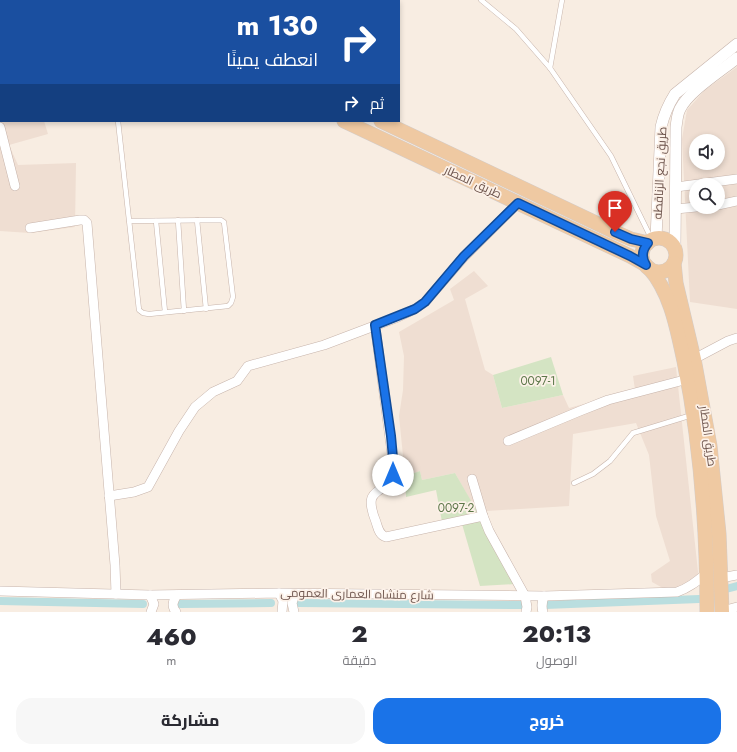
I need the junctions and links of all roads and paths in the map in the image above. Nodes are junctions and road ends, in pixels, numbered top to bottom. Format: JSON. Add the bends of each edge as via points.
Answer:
{"nodes":[{"id":1,"x":481,"y":0,"type":"edge"},
{"id":2,"x":562,"y":0,"type":"edge"},
{"id":3,"x":737,"y":44,"type":"edge"},
{"id":4,"x":737,"y":58,"type":"edge"},
{"id":5,"x":550,"y":68,"type":"junction"},
{"id":6,"x":118,"y":122,"type":"edge"},
{"id":7,"x":346,"y":122,"type":"edge"},
{"id":8,"x":383,"y":122,"type":"edge"},
{"id":9,"x":0,"y":127,"type":"edge"},
{"id":10,"x":661,"y":143,"type":"junction"},
{"id":11,"x":676,"y":144,"type":"junction"},
{"id":12,"x":737,"y":179,"type":"edge"},
{"id":13,"x":15,"y":186,"type":"dead end"},
{"id":14,"x":676,"y":187,"type":"junction"},
{"id":15,"x":737,"y":201,"type":"edge"},
{"id":16,"x":518,"y":203,"type":"junction"},
{"id":17,"x":725,"y":204,"type":"edge"},
{"id":18,"x":689,"y":208,"type":"edge"},
{"id":19,"x":676,"y":209,"type":"junction"},
{"id":20,"x":178,"y":220,"type":"junction"},
{"id":21,"x":197,"y":220,"type":"junction"},
{"id":22,"x":129,"y":221,"type":"junction"},
{"id":23,"x":156,"y":221,"type":"junction"},
{"id":24,"x":30,"y":228,"type":"dead end"},
{"id":25,"x":652,"y":240,"type":"junction"},
{"id":26,"x":675,"y":256,"type":"junction"},
{"id":27,"x":648,"y":266,"type":"junction"},
{"id":28,"x":206,"y":308,"type":"junction"},
{"id":29,"x":184,"y":310,"type":"junction"},
{"id":30,"x":165,"y":312,"type":"junction"},
{"id":31,"x":375,"y":325,"type":"junction"},
{"id":32,"x":737,"y":338,"type":"edge"},
{"id":33,"x":694,"y":359,"type":"junction"},
{"id":34,"x":688,"y":379,"type":"junction"},
{"id":35,"x":694,"y":414,"type":"junction"},
{"id":36,"x":508,"y":441,"type":"dead end"},
{"id":37,"x":472,"y":478,"type":"dead end"},
{"id":38,"x":574,"y":483,"type":"dead end"},
{"id":39,"x":109,"y":496,"type":"junction"},
{"id":40,"x":483,"y":516,"type":"junction"},
{"id":41,"x":707,"y":573,"type":"junction"},
{"id":42,"x":737,"y":575,"type":"edge"},
{"id":43,"x":721,"y":578,"type":"junction"},
{"id":44,"x":0,"y":591,"type":"edge"},
{"id":45,"x":279,"y":593,"type":"junction"},
{"id":46,"x":116,"y":594,"type":"junction"},
{"id":47,"x":294,"y":594,"type":"junction"},
{"id":48,"x":150,"y":595,"type":"junction"},
{"id":49,"x":177,"y":595,"type":"junction"},
{"id":50,"x":525,"y":596,"type":"junction"},
{"id":51,"x":544,"y":596,"type":"junction"},
{"id":52,"x":737,"y":607,"type":"edge"},
{"id":53,"x":151,"y":612,"type":"edge"},
{"id":54,"x":176,"y":612,"type":"edge"},
{"id":55,"x":282,"y":612,"type":"edge"},
{"id":56,"x":294,"y":612,"type":"edge"},
{"id":57,"x":526,"y":612,"type":"edge"},
{"id":58,"x":543,"y":612,"type":"edge"},
{"id":59,"x":707,"y":612,"type":"edge"},
{"id":60,"x":722,"y":612,"type":"edge"}],
"edges":[{"from":1,"to":5,"type":"lane","via":[[516,30]]},
{"from":2,"to":5,"type":"lane"},
{"from":3,"to":10,"type":"street","name":"طريق نجع الزناقطه","via":[[675,94],[664,115]]},
{"from":4,"to":11,"type":"street","name":"طريق نجع الزناقطه","via":[[685,101],[677,118]]},
{"from":5,"to":25,"type":"lane","via":[[611,156]]},
{"from":6,"to":22,"type":"lane"},
{"from":7,"to":16,"type":"main road","name":"طريق المطار"},
{"from":8,"to":25,"type":"main road","name":"طريق المطار","via":[[615,232],[631,239]]},
{"from":9,"to":13,"type":"street"},
{"from":10,"to":11,"type":"street"},
{"from":10,"to":25,"type":"street","name":"طريق نجع الزناقطه"},
{"from":11,"to":14,"type":"street","name":"طريق نجع الزناقطه"},
{"from":12,"to":14,"type":"street"},
{"from":14,"to":19,"type":"street","name":"طريق نجع الزناقطه"},
{"from":15,"to":17,"type":"street"},
{"from":16,"to":27,"type":"main road","name":"طريق المطار"},
{"from":16,"to":31,"type":"street","via":[[464,256],[425,302],[415,309]]},
{"from":18,"to":19,"type":"street"},
{"from":19,"to":26,"type":"street","name":"طريق نجع الزناقطه"},
{"from":20,"to":21,"type":"lane"},
{"from":20,"to":23,"type":"lane"},
{"from":20,"to":29,"type":"lane"},
{"from":21,"to":28,"type":"lane"},
{"from":21,"to":28,"type":"lane","via":[[224,222],[233,297],[228,306]]},
{"from":22,"to":23,"type":"lane"},
{"from":22,"to":30,"type":"lane","via":[[139,310],[145,314]]},
{"from":23,"to":30,"type":"lane"},
{"from":24,"to":39,"type":"street","via":[[80,220],[87,224]]},
{"from":25,"to":26,"type":"main road","via":[[661,238],[670,242]]},
{"from":25,"to":27,"type":"main road","via":[[643,251],[644,261]]},
{"from":26,"to":27,"type":"main road","via":[[671,267],[663,271],[658,272]]},
{"from":26,"to":33,"type":"main road","name":"طريق المطار","via":[[676,283]]},
{"from":27,"to":34,"type":"main road","name":"طريق المطار","via":[[666,296]]},
{"from":28,"to":29,"type":"lane"},
{"from":29,"to":30,"type":"lane"},
{"from":31,"to":39,"type":"street","via":[[324,345],[248,366],[237,381],[213,392],[195,407],[148,488]]},
{"from":31,"to":40,"type":"street","via":[[394,469],[387,484],[372,495],[370,503],[380,534],[386,537]]},
{"from":32,"to":33,"type":"street"},
{"from":33,"to":43,"type":"main road","name":"طريق المطار","via":[[712,460]]},
{"from":34,"to":35,"type":"main road","name":"طريق المطار"},
{"from":34,"to":36,"type":"street","via":[[608,400]]},
{"from":35,"to":38,"type":"lane","via":[[637,431],[628,438],[610,461],[593,474]]},
{"from":35,"to":41,"type":"main road","name":"طريق المطار","via":[[703,488]]},
{"from":37,"to":40,"type":"street"},
{"from":39,"to":46,"type":"street"},
{"from":40,"to":50,"type":"street"},
{"from":41,"to":51,"type":"street","name":"شارع منشاه العمارى العمومى","via":[[694,584],[677,592]]},
{"from":41,"to":59,"type":"main road","name":"طريق المطار"},
{"from":42,"to":43,"type":"street"},
{"from":43,"to":60,"type":"main road","name":"طريق المطار"},
{"from":44,"to":46,"type":"street","name":"شارع منشاه العمارى العمومى"},
{"from":45,"to":47,"type":"street","name":"شارع منشاه العمارى العمومى"},
{"from":45,"to":49,"type":"street","name":"شارع منشاه العمارى العمومى"},
{"from":45,"to":55,"type":"street","via":[[283,601]]},
{"from":46,"to":48,"type":"street","name":"شارع منشاه العمارى العمومى"},
{"from":47,"to":50,"type":"street","name":"شارع منشاه العمارى العمومى"},
{"from":47,"to":56,"type":"street"},
{"from":48,"to":49,"type":"street","name":"شارع منشاه العمارى العمومى"},
{"from":48,"to":53,"type":"street","via":[[154,604]]},
{"from":49,"to":54,"type":"street","via":[[172,604]]},
{"from":50,"to":51,"type":"street","name":"شارع منشاه العمارى العمومى"},
{"from":50,"to":57,"type":"street"},
{"from":51,"to":58,"type":"street"},
{"from":52,"to":60,"type":"street"}]}
